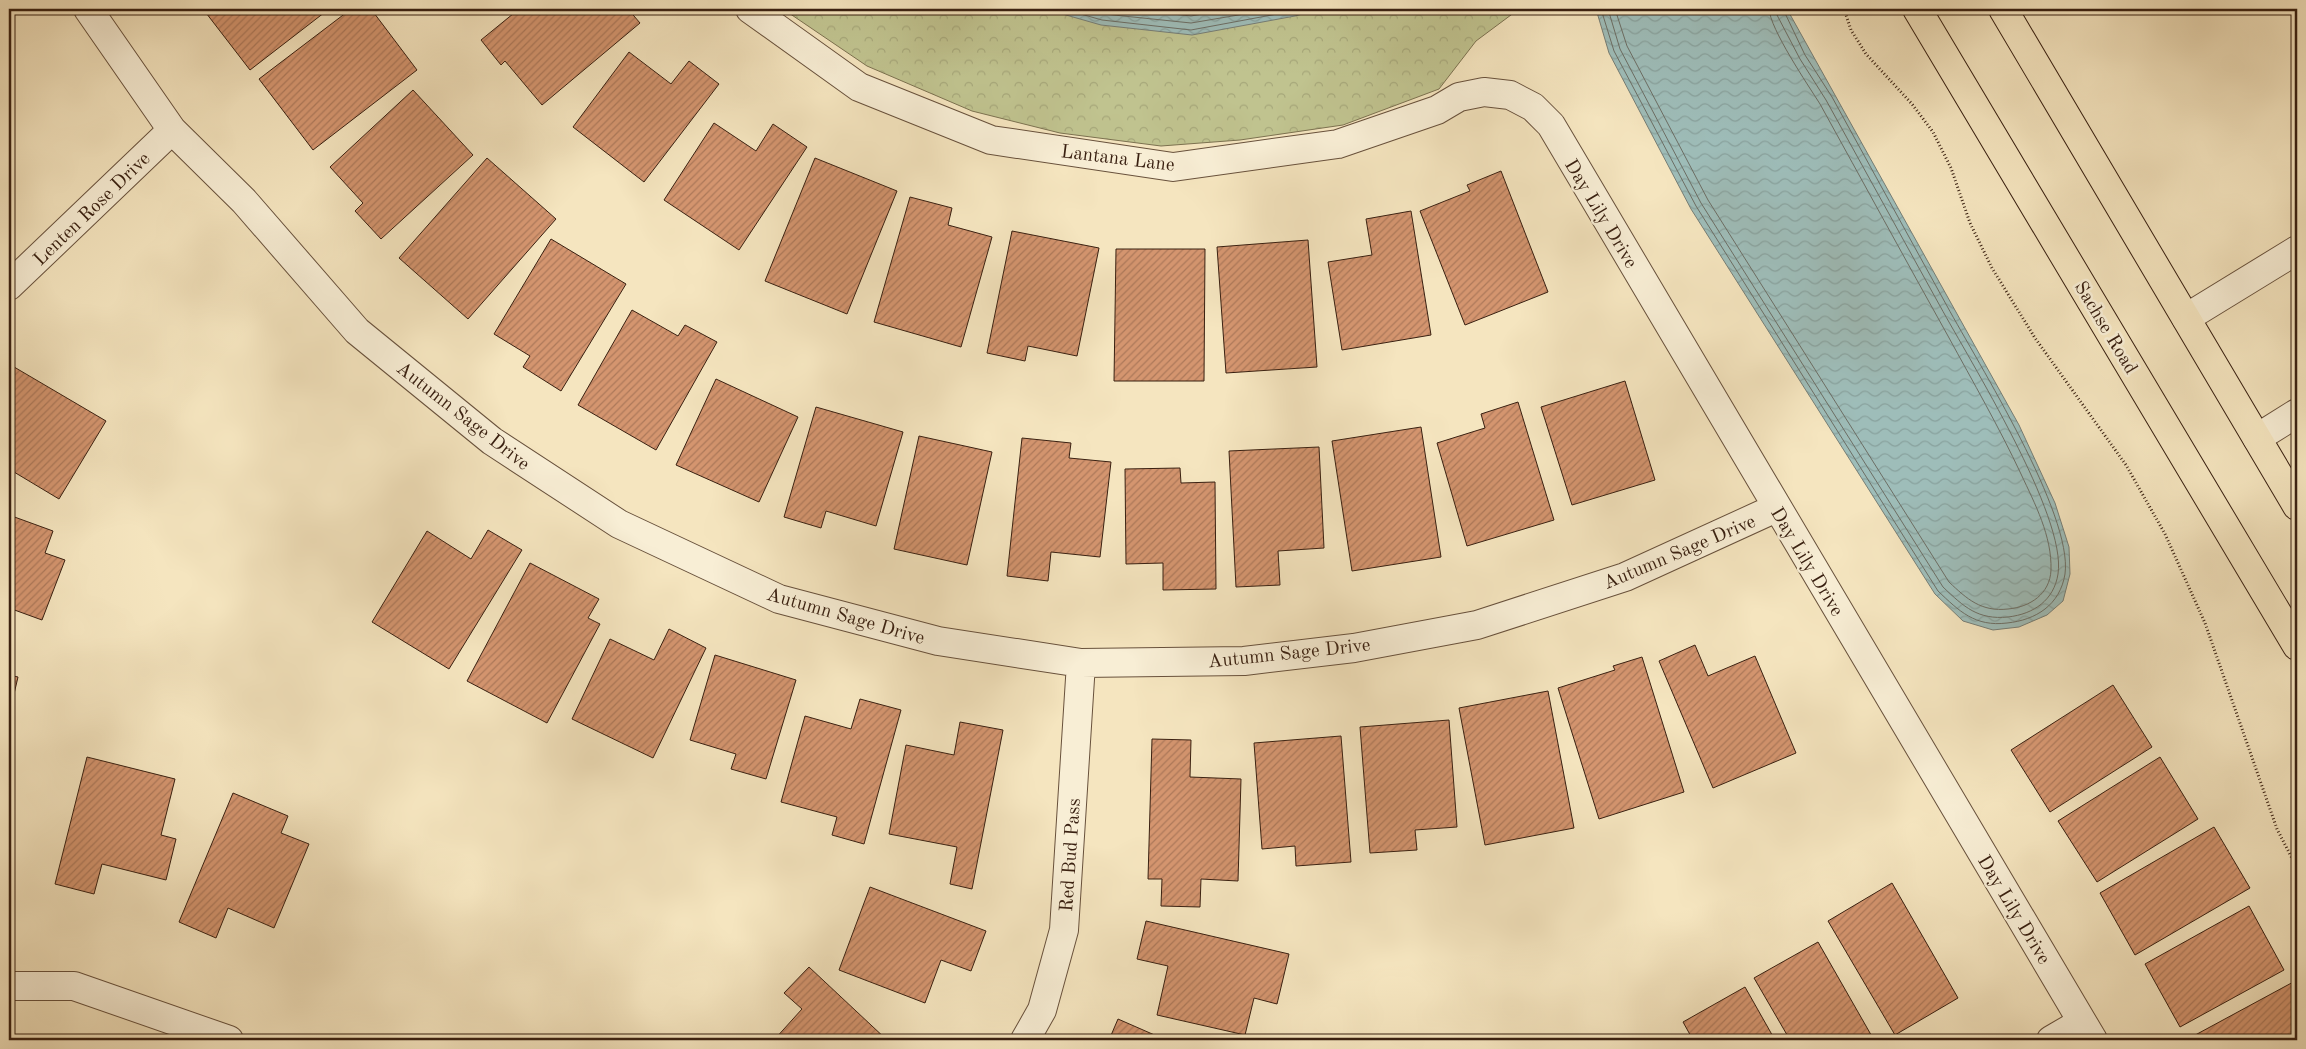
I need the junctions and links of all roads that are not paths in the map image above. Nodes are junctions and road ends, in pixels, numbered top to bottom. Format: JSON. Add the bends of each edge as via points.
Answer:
{"nodes":[{"id":1,"x":88,"y":9,"type":"edge"},
{"id":2,"x":750,"y":9,"type":"edge"},
{"id":3,"x":1917,"y":9,"type":"edge"},
{"id":4,"x":2003,"y":9,"type":"edge"},
{"id":5,"x":1510,"y":95,"type":"joint"},
{"id":6,"x":172,"y":130,"type":"junction"},
{"id":7,"x":2297,"y":250,"type":"edge"},
{"id":8,"x":9,"y":286,"type":"edge"},
{"id":9,"x":2186,"y":318,"type":"junction"},
{"id":10,"x":2297,"y":413,"type":"edge"},
{"id":11,"x":2257,"y":438,"type":"junction"},
{"id":12,"x":2297,"y":506,"type":"edge"},
{"id":13,"x":1776,"y":508,"type":"junction"},
{"id":14,"x":2297,"y":646,"type":"edge"},
{"id":15,"x":1080,"y":662,"type":"junction"},
{"id":16,"x":9,"y":986,"type":"edge"},
{"id":17,"x":2088,"y":1031,"type":"edge"},
{"id":18,"x":229,"y":1040,"type":"edge"},
{"id":19,"x":1025,"y":1040,"type":"edge"},
{"id":20,"x":2051,"y":1040,"type":"edge"}],
"edges":[{"from":1,"to":6,"type":"street","name":"Autumn Sage Drive"},
{"from":2,"to":5,"type":"street","name":"Lantana Lane","via":[[859,87],[991,140],[1173,167],[1338,144],[1437,110],[1459,97],[1484,92]]},
{"from":3,"to":14,"type":"main road","name":"Sachse Road"},
{"from":4,"to":9,"type":"main road"},
{"from":5,"to":13,"type":"street","name":"Day Lily Drive","via":[[1533,107],[1551,126]]},
{"from":6,"to":8,"type":"street","name":"Lenten Rose Drive"},
{"from":6,"to":15,"type":"street","name":"Autumn Sage Drive","via":[[244,201],[357,331],[492,441],[619,524],[779,599],[938,641]]},
{"from":7,"to":9,"type":"street"},
{"from":9,"to":11,"type":"main road"},
{"from":10,"to":11,"type":"street"},
{"from":11,"to":12,"type":"main road"},
{"from":13,"to":15,"type":"street","name":"Autumn Sage Drive","via":[[1625,577],[1477,625],[1354,648],[1244,661]]},
{"from":13,"to":17,"type":"street","name":"Day Lily Drive"},
{"from":15,"to":19,"type":"street","name":"Red Bud Pass","via":[[1064,930],[1042,1010]]},
{"from":16,"to":18,"type":"street","via":[[74,986]]},
{"from":17,"to":20,"type":"street"}]}
